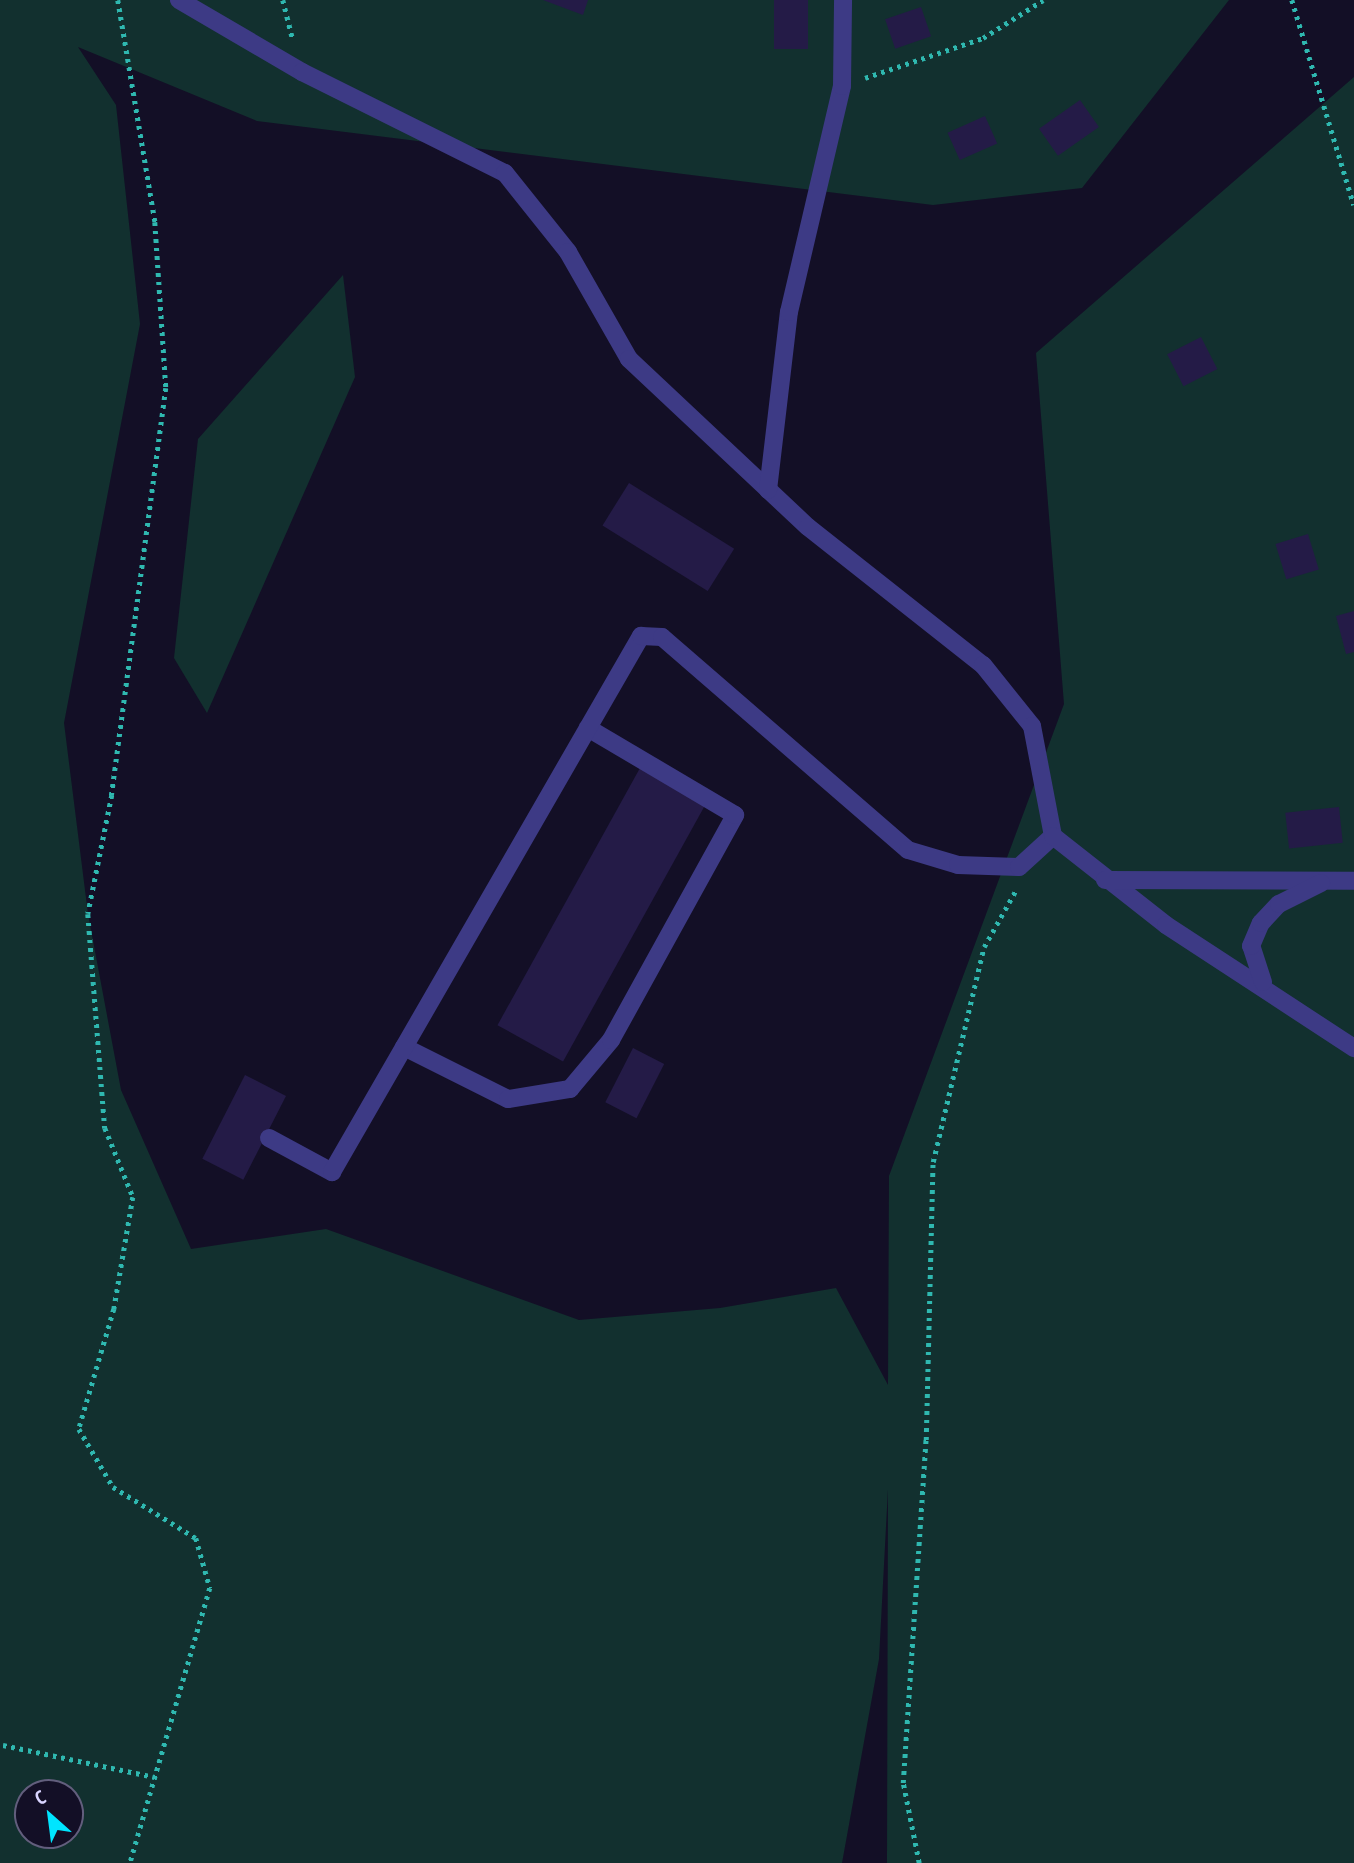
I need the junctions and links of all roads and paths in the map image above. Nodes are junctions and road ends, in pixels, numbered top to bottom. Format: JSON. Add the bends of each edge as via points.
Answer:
{"nodes":[{"id":1,"x":118,"y":0,"type":"edge"},
{"id":2,"x":179,"y":0,"type":"edge"},
{"id":3,"x":843,"y":0,"type":"edge"},
{"id":4,"x":1043,"y":0,"type":"edge"},
{"id":5,"x":1292,"y":0,"type":"edge"},
{"id":6,"x":842,"y":86,"type":"junction"},
{"id":7,"x":1354,"y":205,"type":"edge"},
{"id":8,"x":768,"y":490,"type":"junction"},
{"id":9,"x":588,"y":728,"type":"junction"},
{"id":10,"x":1053,"y":835,"type":"junction"},
{"id":11,"x":1023,"y":879,"type":"dead end"},
{"id":12,"x":1105,"y":880,"type":"junction"},
{"id":13,"x":1325,"y":881,"type":"junction"},
{"id":14,"x":1354,"y":881,"type":"edge"},
{"id":15,"x":1263,"y":982,"type":"junction"},
{"id":16,"x":404,"y":1047,"type":"junction"},
{"id":17,"x":1354,"y":1048,"type":"edge"},
{"id":18,"x":269,"y":1138,"type":"dead end"},
{"id":19,"x":4,"y":1745,"type":"dead end"},
{"id":20,"x":155,"y":1777,"type":"junction"},
{"id":21,"x":130,"y":1863,"type":"edge"},
{"id":22,"x":919,"y":1863,"type":"edge"}],
"edges":[{"from":1,"to":20,"type":"path","via":[[155,222],[166,388],[112,795],[88,914],[105,1128],[133,1197],[114,1309],[79,1429],[113,1487],[195,1538],[210,1588]]},
{"from":2,"to":8,"type":"street","via":[[302,72],[505,173],[568,252],[629,359]]},
{"from":3,"to":6,"type":"street"},
{"from":4,"to":6,"type":"path","via":[[984,37]]},
{"from":5,"to":7,"type":"path"},
{"from":6,"to":8,"type":"street","via":[[789,312]]},
{"from":8,"to":10,"type":"street","via":[[984,665],[1032,726]]},
{"from":9,"to":10,"type":"street","via":[[641,636],[663,637],[908,850],[958,865],[1019,867]]},
{"from":9,"to":16,"type":"street"},
{"from":9,"to":16,"type":"street","via":[[735,815],[611,1041],[570,1089],[508,1099]]},
{"from":10,"to":12,"type":"street"},
{"from":11,"to":22,"type":"path","via":[[984,947],[933,1162],[926,1440],[903,1783]]},
{"from":12,"to":13,"type":"street"},
{"from":12,"to":15,"type":"street"},
{"from":13,"to":14,"type":"street"},
{"from":13,"to":15,"type":"street","via":[[1279,904],[1261,923],[1251,946]]},
{"from":15,"to":17,"type":"street"},
{"from":16,"to":18,"type":"street","via":[[332,1171]]},
{"from":19,"to":20,"type":"path"},
{"from":20,"to":21,"type":"path"}]}
